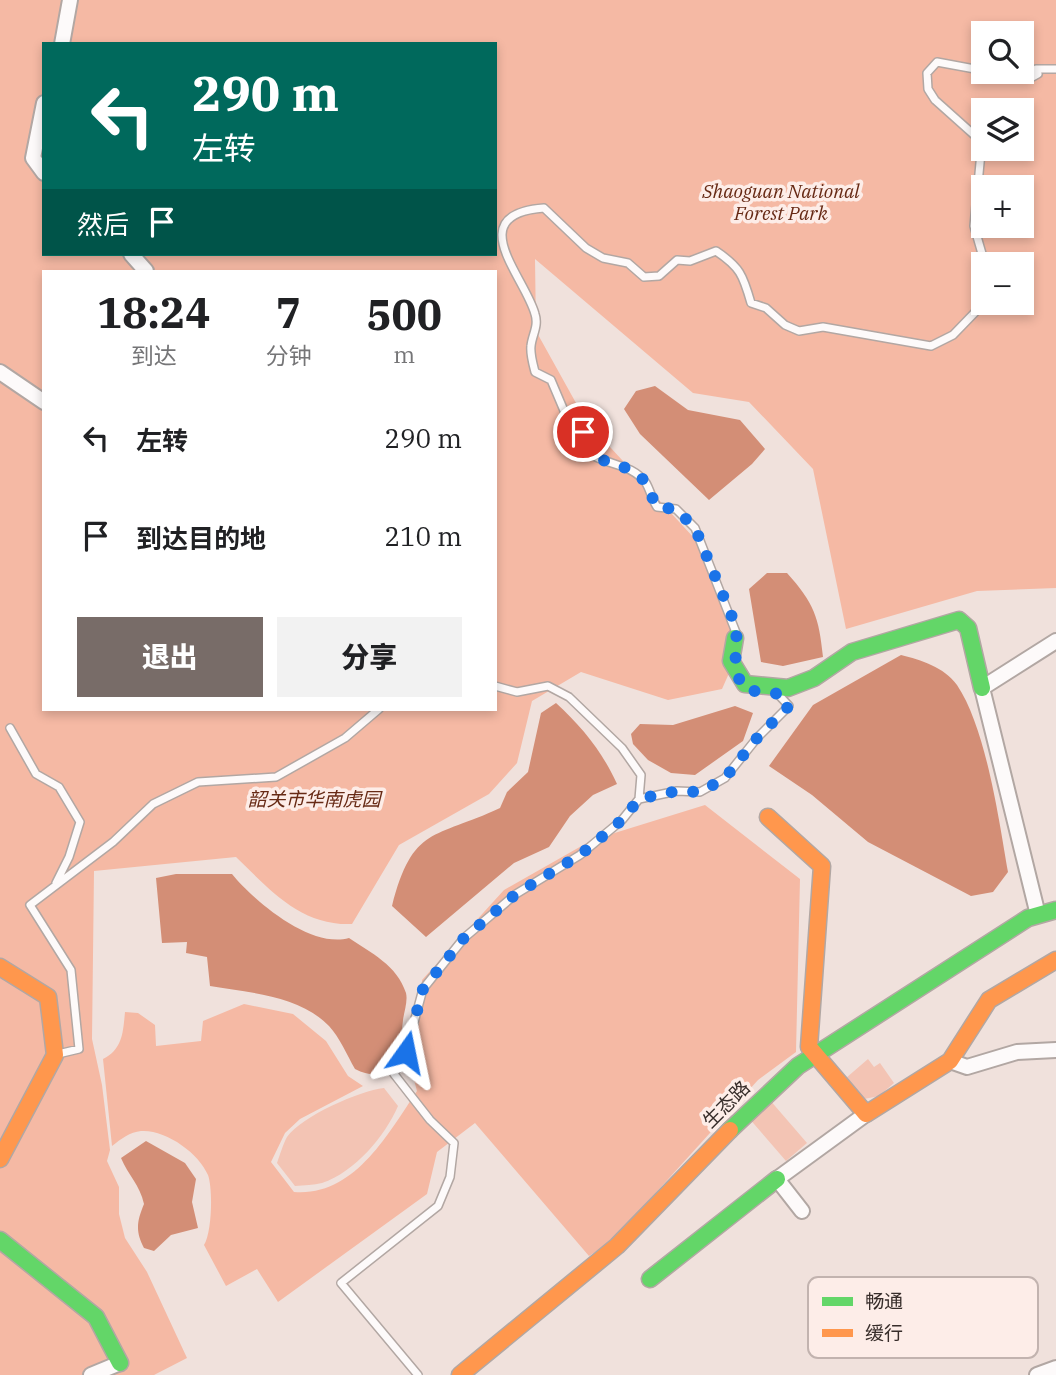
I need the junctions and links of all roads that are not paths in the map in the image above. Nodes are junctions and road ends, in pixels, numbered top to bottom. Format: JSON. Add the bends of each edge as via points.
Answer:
{"nodes":[{"id":1,"x":70,"y":0,"type":"edge"},
{"id":2,"x":62,"y":42,"type":"edge"},
{"id":3,"x":1056,"y":69,"type":"edge"},
{"id":4,"x":42,"y":113,"type":"edge"},
{"id":5,"x":42,"y":170,"type":"edge"},
{"id":6,"x":982,"y":252,"type":"edge"},
{"id":7,"x":133,"y":256,"type":"edge"},
{"id":8,"x":145,"y":270,"type":"edge"},
{"id":9,"x":972,"y":315,"type":"edge"},
{"id":10,"x":0,"y":372,"type":"edge"},
{"id":11,"x":42,"y":401,"type":"edge"},
{"id":12,"x":735,"y":638,"type":"dead end"},
{"id":13,"x":1056,"y":641,"type":"edge"},
{"id":14,"x":738,"y":672,"type":"junction"},
{"id":15,"x":497,"y":687,"type":"edge"},
{"id":16,"x":982,"y":688,"type":"junction"},
{"id":17,"x":377,"y":711,"type":"edge"},
{"id":18,"x":10,"y":728,"type":"dead end"},
{"id":19,"x":639,"y":799,"type":"junction"},
{"id":20,"x":768,"y":817,"type":"dead end"},
{"id":21,"x":54,"y":887,"type":"junction"},
{"id":22,"x":1056,"y":910,"type":"edge"},
{"id":23,"x":1038,"y":915,"type":"junction"},
{"id":24,"x":1056,"y":960,"type":"edge"},
{"id":25,"x":0,"y":967,"type":"edge"},
{"id":26,"x":1056,"y":1050,"type":"edge"},
{"id":27,"x":55,"y":1055,"type":"junction"},
{"id":28,"x":815,"y":1055,"type":"junction"},
{"id":29,"x":950,"y":1061,"type":"junction"},
{"id":30,"x":866,"y":1114,"type":"junction"},
{"id":31,"x":0,"y":1159,"type":"edge"},
{"id":32,"x":777,"y":1179,"type":"junction"},
{"id":33,"x":802,"y":1211,"type":"dead end"},
{"id":34,"x":0,"y":1240,"type":"edge"},
{"id":35,"x":650,"y":1279,"type":"dead end"},
{"id":36,"x":120,"y":1363,"type":"joint"},
{"id":37,"x":1056,"y":1368,"type":"edge"},
{"id":38,"x":91,"y":1375,"type":"edge"},
{"id":39,"x":418,"y":1375,"type":"edge"},
{"id":40,"x":460,"y":1375,"type":"edge"},
{"id":41,"x":1037,"y":1375,"type":"edge"}],
"edges":[{"from":1,"to":2,"type":"street"},
{"from":3,"to":6,"type":"lane","via":[[1036,69],[1038,74],[1029,79],[937,62],[927,72],[934,100],[982,142],[974,226]]},
{"from":4,"to":5,"type":"street","via":[[33,158]]},
{"from":7,"to":8,"type":"street"},
{"from":9,"to":14,"type":"lane","via":[[953,335],[931,345],[823,327],[799,331],[751,303],[740,270],[716,251],[690,261],[677,260],[659,276],[644,277],[628,263],[603,258],[586,248],[544,208],[523,209],[508,221],[503,249],[535,314],[536,331],[530,346],[534,372],[551,380],[565,412],[583,432],[589,453],[605,464],[621,464],[635,471],[657,507],[676,509],[695,528],[737,629]]},
{"from":10,"to":11,"type":"street"},
{"from":12,"to":14,"type":"street","via":[[731,661]]},
{"from":13,"to":16,"type":"street"},
{"from":14,"to":16,"type":"street","via":[[745,684],[788,688],[814,678],[852,652],[959,620],[968,628]]},
{"from":14,"to":19,"type":"lane","via":[[746,690],[780,694],[789,706],[725,778],[701,792],[677,791]]},
{"from":15,"to":19,"type":"lane","via":[[517,692],[548,686],[569,696],[622,748],[640,775]]},
{"from":16,"to":23,"type":"street"},
{"from":17,"to":21,"type":"lane","via":[[345,738],[276,777],[198,782],[153,804]]},
{"from":18,"to":21,"type":"lane","via":[[36,774],[59,787],[80,822]]},
{"from":19,"to":39,"type":"lane","via":[[622,820],[580,855],[516,894],[464,938],[423,989],[406,1052],[394,1074],[454,1143],[450,1177],[438,1206],[341,1283]]},
{"from":20,"to":28,"type":"street","via":[[822,866],[809,1047]]},
{"from":21,"to":27,"type":"lane","via":[[30,905],[71,970],[79,1049]]},
{"from":22,"to":23,"type":"street","name":"生态路"},
{"from":23,"to":28,"type":"street","name":"生态路"},
{"from":24,"to":29,"type":"street","via":[[989,1000]]},
{"from":25,"to":27,"type":"street","via":[[48,997]]},
{"from":26,"to":29,"type":"street","via":[[1017,1052],[967,1067]]},
{"from":27,"to":31,"type":"street"},
{"from":28,"to":30,"type":"street"},
{"from":28,"to":40,"type":"street","name":"生态路","via":[[756,1103],[617,1246]]},
{"from":29,"to":30,"type":"street"},
{"from":30,"to":32,"type":"street"},
{"from":32,"to":33,"type":"street"},
{"from":32,"to":35,"type":"street"},
{"from":34,"to":36,"type":"street","via":[[96,1317]]},
{"from":36,"to":38,"type":"street"},
{"from":37,"to":41,"type":"street"}]}
